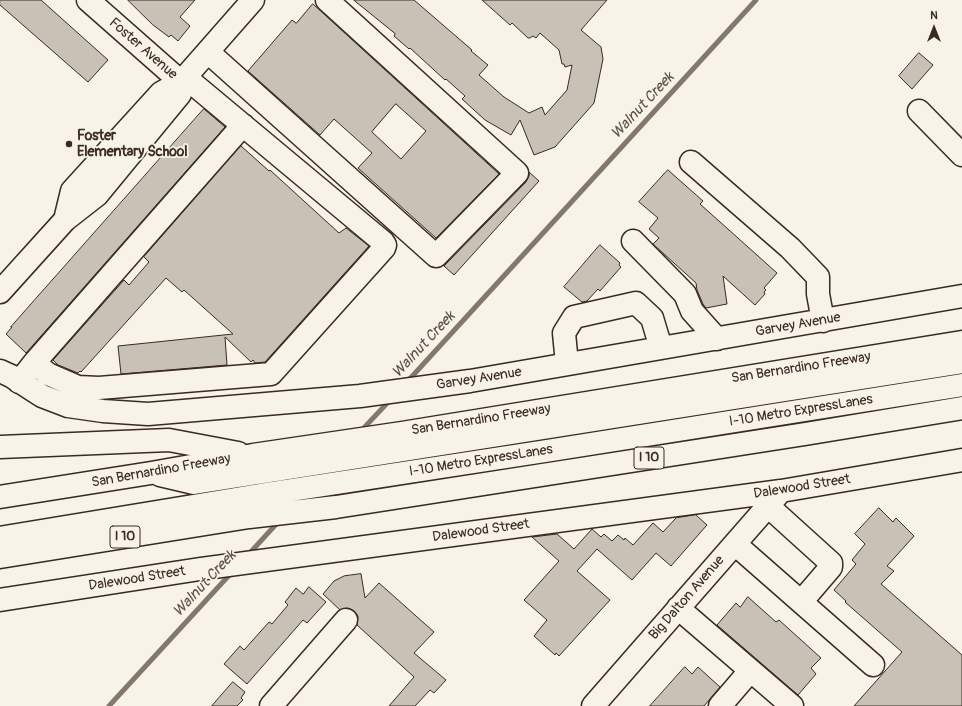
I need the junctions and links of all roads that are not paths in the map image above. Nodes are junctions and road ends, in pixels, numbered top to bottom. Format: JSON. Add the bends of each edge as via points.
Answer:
{"nodes":[{"id":1,"x":88,"y":0,"type":"edge"},
{"id":2,"x":327,"y":0,"type":"edge"},
{"id":3,"x":243,"y":3,"type":"edge"},
{"id":4,"x":208,"y":52,"type":"junction"},
{"id":5,"x":183,"y":79,"type":"junction"},
{"id":6,"x":919,"y":111,"type":"dead end"},
{"id":7,"x":242,"y":125,"type":"junction"},
{"id":8,"x":962,"y":154,"type":"edge"},
{"id":9,"x":691,"y":162,"type":"dead end"},
{"id":10,"x":633,"y":241,"type":"dead end"},
{"id":11,"x":0,"y":292,"type":"edge"},
{"id":12,"x":962,"y":296,"type":"edge"},
{"id":13,"x":823,"y":321,"type":"junction"},
{"id":14,"x":717,"y":339,"type":"junction"},
{"id":15,"x":962,"y":342,"type":"edge"},
{"id":16,"x":661,"y":348,"type":"junction"},
{"id":17,"x":962,"y":362,"type":"edge"},
{"id":18,"x":34,"y":363,"type":"junction"},
{"id":19,"x":567,"y":364,"type":"junction"},
{"id":20,"x":0,"y":371,"type":"edge"},
{"id":21,"x":19,"y":382,"type":"junction"},
{"id":22,"x":962,"y":385,"type":"edge"},
{"id":23,"x":962,"y":408,"type":"edge"},
{"id":24,"x":0,"y":447,"type":"edge"},
{"id":25,"x":253,"y":455,"type":"junction"},
{"id":26,"x":962,"y":460,"type":"edge"},
{"id":27,"x":151,"y":473,"type":"junction"},
{"id":28,"x":0,"y":497,"type":"edge"},
{"id":29,"x":774,"y":499,"type":"junction"},
{"id":30,"x":0,"y":538,"type":"edge"},
{"id":31,"x":735,"y":544,"type":"junction"},
{"id":32,"x":0,"y":557,"type":"edge"},
{"id":33,"x":0,"y":600,"type":"edge"},
{"id":34,"x":800,"y":602,"type":"junction"},
{"id":35,"x":678,"y":608,"type":"junction"},
{"id":36,"x":346,"y":620,"type":"dead end"},
{"id":37,"x":873,"y":665,"type":"dead end"},
{"id":38,"x":750,"y":670,"type":"junction"},
{"id":39,"x":271,"y":706,"type":"edge"},
{"id":40,"x":593,"y":706,"type":"edge"},
{"id":41,"x":720,"y":706,"type":"edge"},
{"id":42,"x":792,"y":706,"type":"edge"}],
"edges":[{"from":1,"to":5,"type":"main road","name":"Foster Avenue"},
{"from":2,"to":4,"type":"main road","via":[[518,173],[436,256]]},
{"from":3,"to":4,"type":"main road"},
{"from":4,"to":5,"type":"main road"},
{"from":5,"to":7,"type":"main road","name":"Foster Avenue"},
{"from":5,"to":11,"type":"main road","via":[[180,94],[97,195],[65,220]]},
{"from":6,"to":8,"type":"main road"},
{"from":7,"to":18,"type":"main road"},
{"from":7,"to":18,"type":"main road","name":"Foster Avenue","via":[[383,242],[384,248],[271,374],[99,388],[78,387],[48,374]]},
{"from":9,"to":13,"type":"main road","via":[[790,248],[818,277]]},
{"from":10,"to":14,"type":"main road","via":[[685,294],[692,311]]},
{"from":12,"to":13,"type":"main road","name":"Garvey Avenue"},
{"from":13,"to":14,"type":"main road","name":"Garvey Avenue"},
{"from":14,"to":16,"type":"main road","name":"Garvey Avenue"},
{"from":15,"to":25,"type":"main road","name":"San Bernardino Freeway"},
{"from":16,"to":19,"type":"main road","name":"Garvey Avenue"},
{"from":16,"to":19,"type":"main road","via":[[652,318],[636,303],[574,317],[564,333]]},
{"from":17,"to":27,"type":"main road","name":"I-10 Metro ExpressLanes","via":[[194,483]]},
{"from":18,"to":21,"type":"main road"},
{"from":19,"to":21,"type":"main road","name":"Garvey Avenue","via":[[360,396],[148,414],[68,406],[42,396]]},
{"from":20,"to":21,"type":"main road","name":"Garvey Avenue"},
{"from":22,"to":30,"type":"main road","name":"I-10 Metro ExpressLanes"},
{"from":23,"to":32,"type":"main road","number":"I 10","via":[[336,507],[249,517]]},
{"from":24,"to":25,"type":"main road","via":[[169,440]]},
{"from":25,"to":27,"type":"main road","name":"San Bernardino Freeway"},
{"from":26,"to":29,"type":"main road","name":"Dalewood Street"},
{"from":27,"to":28,"type":"main road","name":"San Bernardino Freeway"},
{"from":29,"to":31,"type":"main road","name":"Big Dalton Avenue"},
{"from":29,"to":33,"type":"main road","name":"Dalewood Street","via":[[306,555]]},
{"from":29,"to":34,"type":"main road","via":[[831,563],[831,567]]},
{"from":31,"to":34,"type":"main road"},
{"from":31,"to":35,"type":"main road","name":"Big Dalton Avenue"},
{"from":34,"to":37,"type":"main road"},
{"from":35,"to":38,"type":"main road"},
{"from":35,"to":40,"type":"main road","name":"Big Dalton Avenue"},
{"from":36,"to":39,"type":"main road"},
{"from":38,"to":41,"type":"main road"},
{"from":38,"to":42,"type":"main road"}]}
